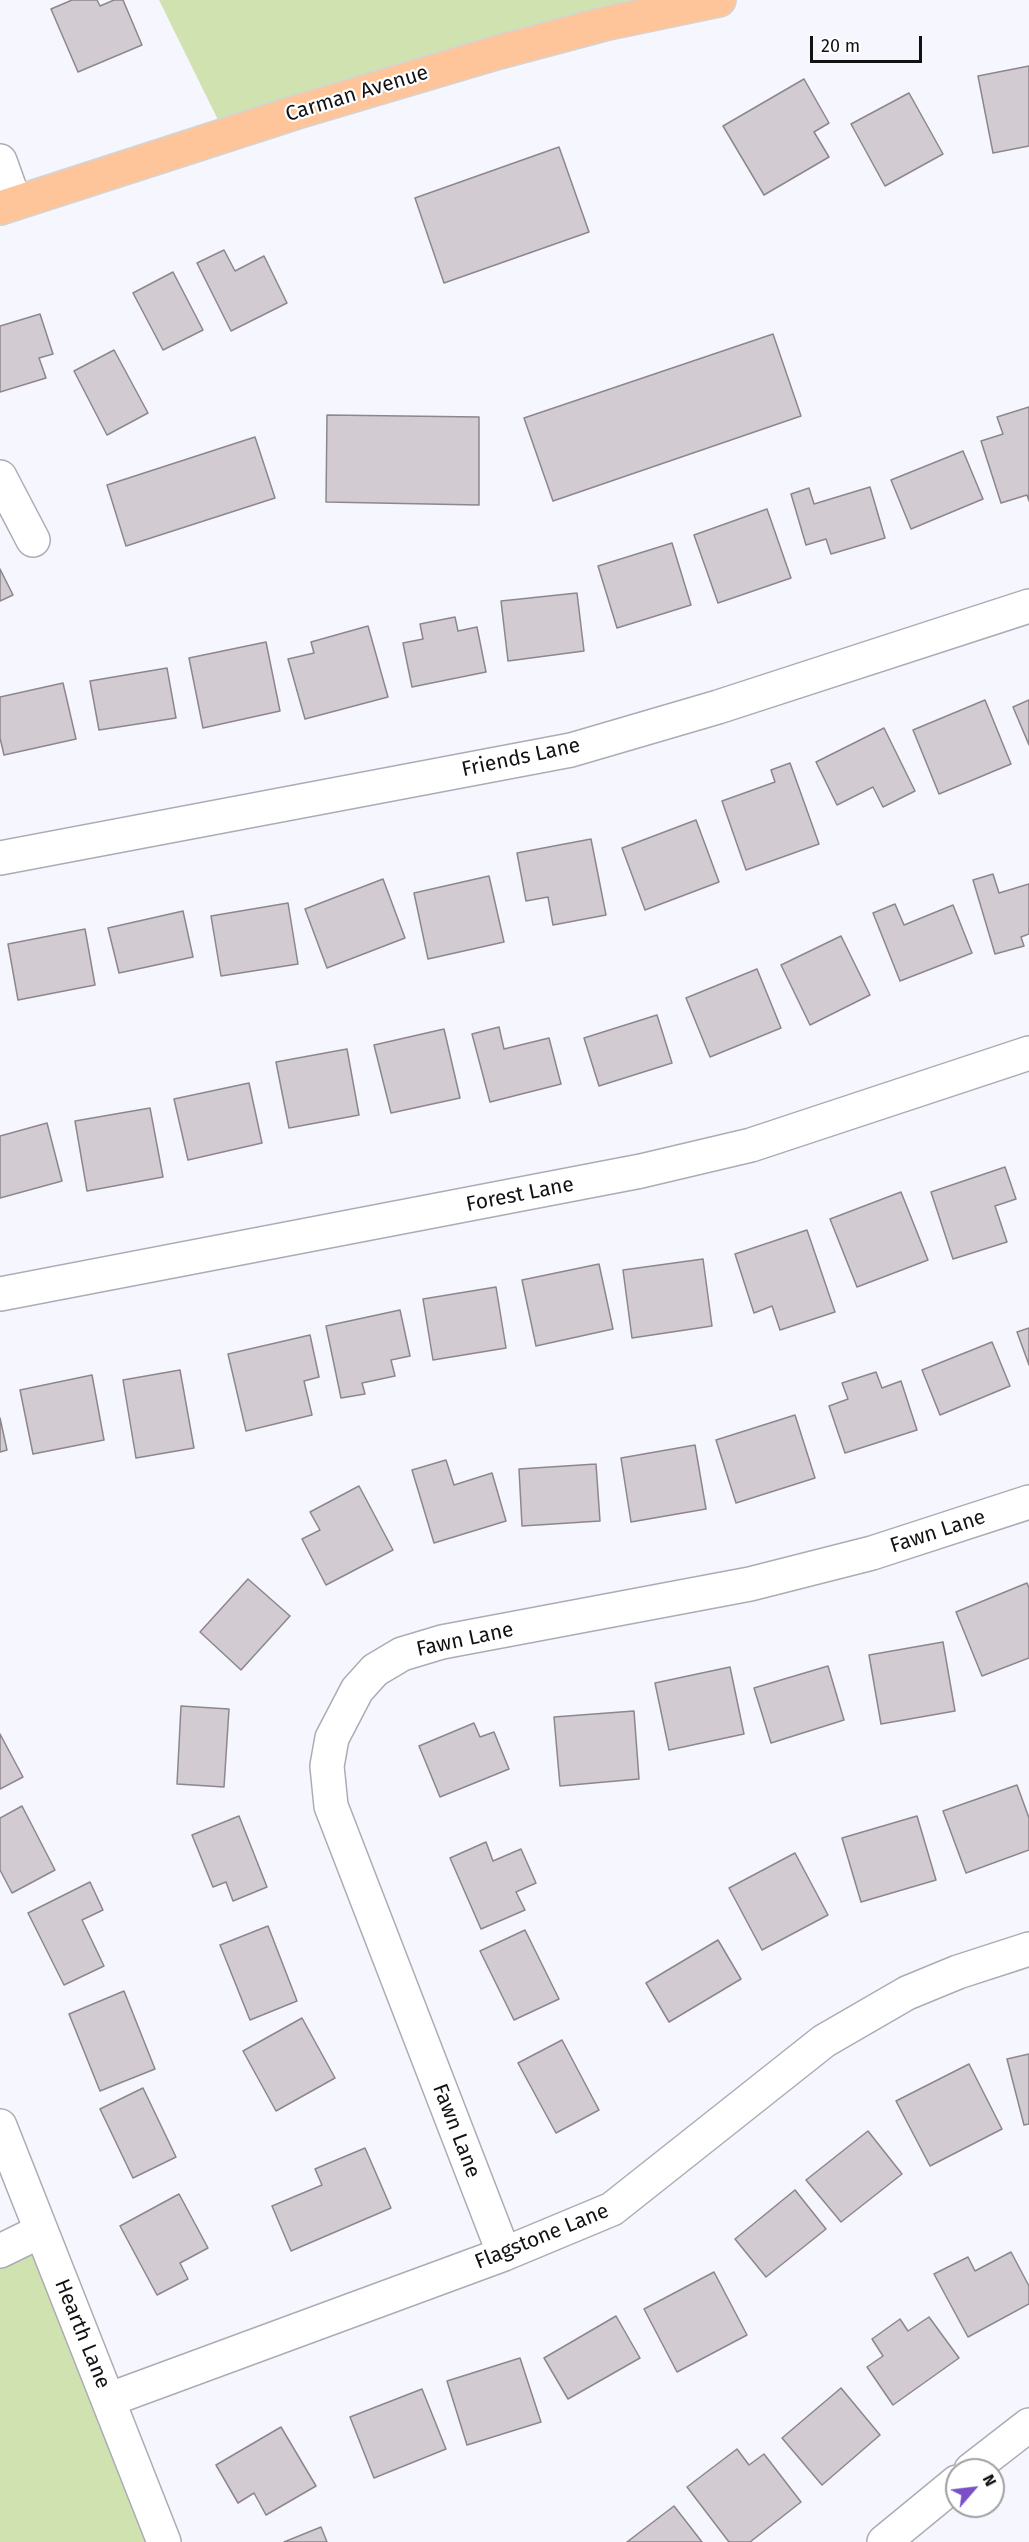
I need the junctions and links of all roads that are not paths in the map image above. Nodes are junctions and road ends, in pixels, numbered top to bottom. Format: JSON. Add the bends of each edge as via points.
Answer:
{"nodes":[{"id":1,"x":719,"y":0,"type":"edge"},
{"id":2,"x":0,"y":161,"type":"edge"},
{"id":3,"x":7,"y":206,"type":"edge"},
{"id":4,"x":0,"y":477,"type":"edge"},
{"id":5,"x":33,"y":540,"type":"dead end"},
{"id":6,"x":1029,"y":606,"type":"edge"},
{"id":7,"x":0,"y":858,"type":"edge"},
{"id":8,"x":1029,"y":1053,"type":"edge"},
{"id":9,"x":0,"y":1294,"type":"edge"},
{"id":10,"x":1029,"y":1502,"type":"edge"},
{"id":11,"x":1029,"y":1949,"type":"edge"},
{"id":12,"x":0,"y":2126,"type":"edge"},
{"id":13,"x":41,"y":2231,"type":"junction"},
{"id":14,"x":0,"y":2251,"type":"edge"},
{"id":15,"x":504,"y":2254,"type":"junction"},
{"id":16,"x":108,"y":2400,"type":"junction"},
{"id":17,"x":1029,"y":2425,"type":"edge"},
{"id":18,"x":986,"y":2458,"type":"edge"},
{"id":19,"x":945,"y":2492,"type":"edge"},
{"id":20,"x":164,"y":2542,"type":"edge"},
{"id":21,"x":885,"y":2542,"type":"edge"}],
"edges":[{"from":1,"to":3,"type":"main road","name":"Carman Avenue","via":[[604,24],[499,52],[297,112]]},
{"from":2,"to":3,"type":"street"},
{"from":4,"to":5,"type":"street"},
{"from":6,"to":7,"type":"street","name":"Friends Lane","via":[[718,707],[571,750]]},
{"from":8,"to":9,"type":"street","name":"Forest Lane","via":[[751,1145],[641,1171]]},
{"from":10,"to":15,"type":"street","name":"Fawn Lane","via":[[872,1553],[750,1584],[442,1642],[402,1654],[375,1670],[357,1690],[332,1738],[327,1766],[331,1806]]},
{"from":11,"to":15,"type":"street","name":"Flagstone Lane","via":[[907,1993],[824,2041],[612,2209]]},
{"from":12,"to":13,"type":"street","name":"Hearth Lane"},
{"from":13,"to":14,"type":"street"},
{"from":13,"to":16,"type":"street","name":"Hearth Lane"},
{"from":15,"to":16,"type":"street","name":"Flagstone Lane"},
{"from":16,"to":20,"type":"street","name":"Hearth Lane"},
{"from":17,"to":18,"type":"street"},
{"from":19,"to":21,"type":"street"}]}
